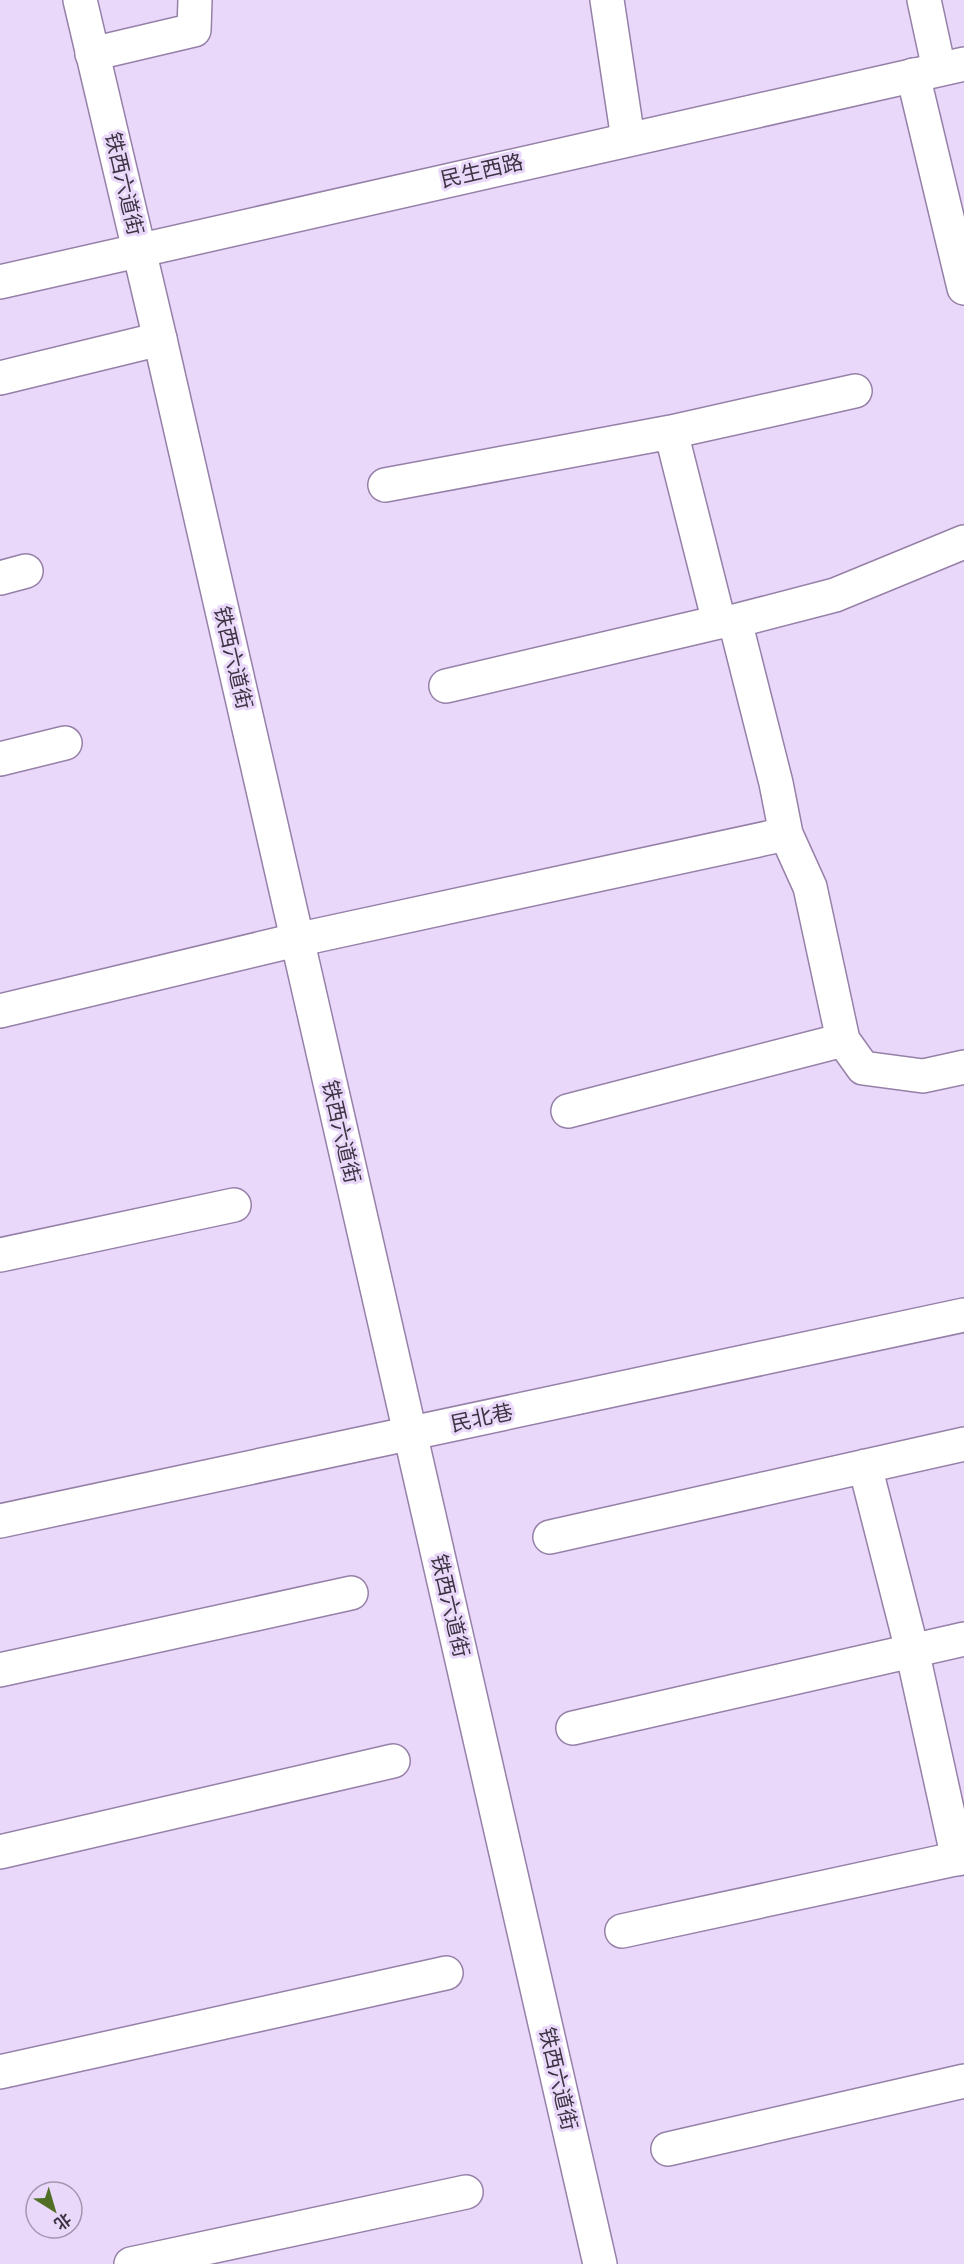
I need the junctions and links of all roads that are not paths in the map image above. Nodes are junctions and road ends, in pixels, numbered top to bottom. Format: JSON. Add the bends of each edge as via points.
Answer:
{"nodes":[{"id":1,"x":80,"y":0,"type":"edge"},
{"id":2,"x":195,"y":0,"type":"edge"},
{"id":3,"x":606,"y":0,"type":"edge"},
{"id":4,"x":924,"y":0,"type":"edge"},
{"id":5,"x":92,"y":54,"type":"junction"},
{"id":6,"x":939,"y":69,"type":"edge"},
{"id":7,"x":628,"y":139,"type":"junction"},
{"id":8,"x":139,"y":250,"type":"junction"},
{"id":9,"x":0,"y":282,"type":"edge"},
{"id":10,"x":964,"y":288,"type":"edge"},
{"id":11,"x":160,"y":339,"type":"junction"},
{"id":12,"x":0,"y":378,"type":"edge"},
{"id":13,"x":855,"y":392,"type":"dead end"},
{"id":14,"x":671,"y":432,"type":"junction"},
{"id":15,"x":385,"y":485,"type":"dead end"},
{"id":16,"x":964,"y":542,"type":"edge"},
{"id":17,"x":727,"y":622,"type":"junction"},
{"id":18,"x":446,"y":686,"type":"dead end"},
{"id":19,"x":65,"y":743,"type":"dead end"},
{"id":20,"x":0,"y":759,"type":"edge"},
{"id":21,"x":786,"y":834,"type":"junction"},
{"id":22,"x":296,"y":940,"type":"junction"},
{"id":23,"x":0,"y":1011,"type":"edge"},
{"id":24,"x":843,"y":1040,"type":"junction"},
{"id":25,"x":964,"y":1067,"type":"edge"},
{"id":26,"x":568,"y":1111,"type":"dead end"},
{"id":27,"x":234,"y":1205,"type":"dead end"},
{"id":28,"x":0,"y":1255,"type":"edge"},
{"id":29,"x":964,"y":1315,"type":"edge"},
{"id":30,"x":410,"y":1435,"type":"junction"},
{"id":31,"x":964,"y":1444,"type":"edge"},
{"id":32,"x":865,"y":1466,"type":"junction"},
{"id":33,"x":0,"y":1521,"type":"edge"},
{"id":34,"x":550,"y":1537,"type":"dead end"},
{"id":35,"x":351,"y":1593,"type":"dead end"},
{"id":36,"x":964,"y":1639,"type":"edge"},
{"id":37,"x":912,"y":1650,"type":"junction"},
{"id":38,"x":0,"y":1670,"type":"edge"},
{"id":39,"x":573,"y":1728,"type":"dead end"},
{"id":40,"x":393,"y":1761,"type":"dead end"},
{"id":41,"x":0,"y":1852,"type":"edge"},
{"id":42,"x":961,"y":1858,"type":"edge"},
{"id":43,"x":622,"y":1930,"type":"dead end"},
{"id":44,"x":446,"y":1973,"type":"dead end"},
{"id":45,"x":0,"y":2072,"type":"edge"},
{"id":46,"x":964,"y":2081,"type":"edge"},
{"id":47,"x":668,"y":2149,"type":"dead end"},
{"id":48,"x":466,"y":2192,"type":"dead end"},
{"id":49,"x":130,"y":2264,"type":"edge"},
{"id":50,"x":600,"y":2264,"type":"edge"}],
"edges":[{"from":1,"to":5,"type":"main road","name":"铁西六道街"},
{"from":2,"to":5,"type":"main road","via":[[194,30]]},
{"from":3,"to":7,"type":"main road"},
{"from":4,"to":6,"type":"main road"},
{"from":5,"to":8,"type":"main road","name":"铁西六道街"},
{"from":6,"to":7,"type":"main road","name":"民生西路"},
{"from":6,"to":10,"type":"main road"},
{"from":7,"to":8,"type":"main road","name":"民生西路"},
{"from":8,"to":9,"type":"main road","name":"民生西路"},
{"from":8,"to":11,"type":"main road","name":"铁西六道街"},
{"from":11,"to":12,"type":"main road"},
{"from":11,"to":22,"type":"main road","name":"铁西六道街"},
{"from":13,"to":14,"type":"main road"},
{"from":14,"to":15,"type":"main road"},
{"from":14,"to":17,"type":"main road"},
{"from":16,"to":17,"type":"main road","via":[[835,595]]},
{"from":17,"to":18,"type":"main road"},
{"from":17,"to":21,"type":"main road","via":[[776,783]]},
{"from":19,"to":20,"type":"main road"},
{"from":21,"to":22,"type":"main road"},
{"from":21,"to":24,"type":"main road","via":[[810,887]]},
{"from":22,"to":23,"type":"main road"},
{"from":22,"to":30,"type":"main road","name":"铁西六道街"},
{"from":24,"to":25,"type":"main road","via":[[862,1068],[923,1076]]},
{"from":24,"to":26,"type":"main road"},
{"from":27,"to":28,"type":"main road"},
{"from":29,"to":30,"type":"main road","name":"民北巷"},
{"from":30,"to":33,"type":"main road","name":"民北巷"},
{"from":30,"to":50,"type":"main road","name":"铁西六道街"},
{"from":31,"to":32,"type":"main road"},
{"from":32,"to":34,"type":"main road"},
{"from":32,"to":37,"type":"main road"},
{"from":35,"to":38,"type":"main road"},
{"from":36,"to":37,"type":"main road"},
{"from":37,"to":39,"type":"main road"},
{"from":37,"to":42,"type":"main road"},
{"from":40,"to":41,"type":"main road"},
{"from":42,"to":43,"type":"main road"},
{"from":44,"to":45,"type":"main road"},
{"from":46,"to":47,"type":"main road"},
{"from":48,"to":49,"type":"main road"}]}
